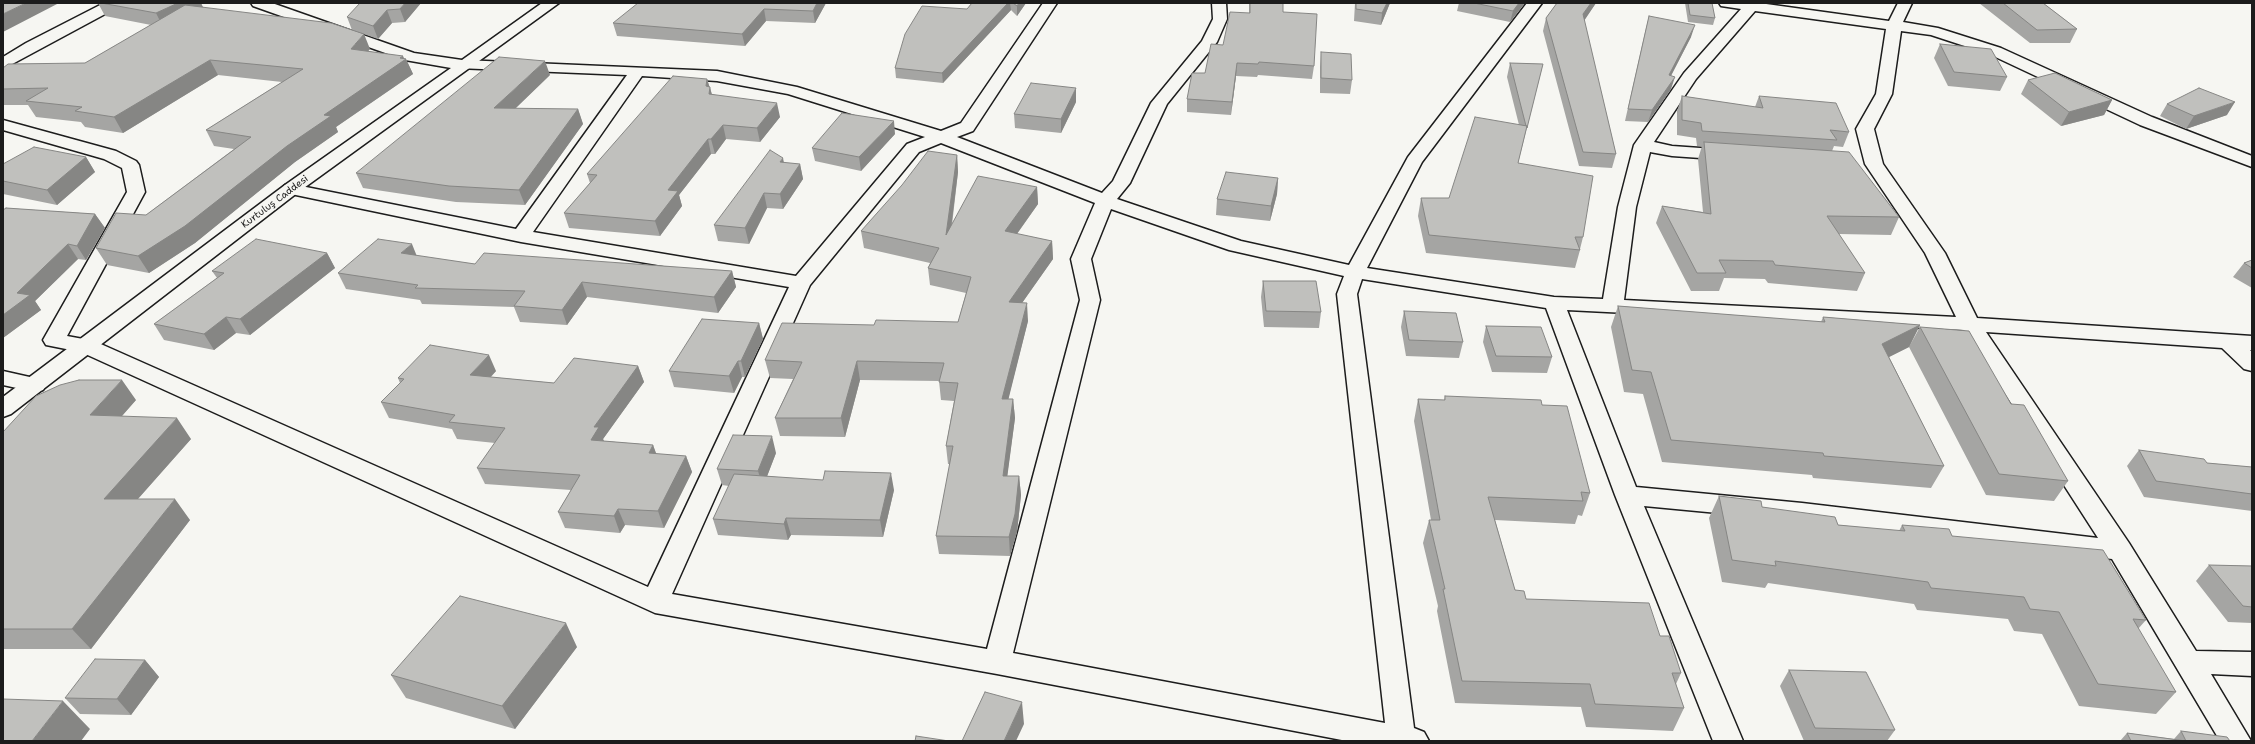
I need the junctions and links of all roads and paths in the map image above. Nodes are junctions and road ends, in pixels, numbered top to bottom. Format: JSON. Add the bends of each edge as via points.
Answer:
{"nodes":[{"id":1,"x":115,"y":3,"type":"edge"},
{"id":2,"x":258,"y":3,"type":"edge"},
{"id":3,"x":552,"y":3,"type":"edge"},
{"id":4,"x":1050,"y":3,"type":"edge"},
{"id":5,"x":1219,"y":3,"type":"edge"},
{"id":6,"x":1535,"y":3,"type":"edge"},
{"id":7,"x":1726,"y":3,"type":"edge"},
{"id":8,"x":1905,"y":3,"type":"edge"},
{"id":9,"x":1750,"y":8,"type":"junction"},
{"id":10,"x":1894,"y":26,"type":"junction"},
{"id":11,"x":3,"y":64,"type":"edge"},
{"id":12,"x":463,"y":65,"type":"junction"},
{"id":13,"x":638,"y":71,"type":"junction"},
{"id":14,"x":3,"y":125,"type":"edge"},
{"id":15,"x":941,"y":137,"type":"junction"},
{"id":16,"x":1643,"y":145,"type":"junction"},
{"id":17,"x":1742,"y":156,"type":"edge"},
{"id":18,"x":2252,"y":162,"type":"edge"},
{"id":19,"x":291,"y":189,"type":"junction"},
{"id":20,"x":1105,"y":201,"type":"junction"},
{"id":21,"x":521,"y":236,"type":"junction"},
{"id":22,"x":1355,"y":272,"type":"junction"},
{"id":23,"x":801,"y":283,"type":"junction"},
{"id":24,"x":1554,"y":303,"type":"junction"},
{"id":25,"x":1614,"y":307,"type":"junction"},
{"id":26,"x":1970,"y":324,"type":"junction"},
{"id":27,"x":2229,"y":342,"type":"junction"},
{"id":28,"x":2252,"y":343,"type":"edge"},
{"id":29,"x":86,"y":346,"type":"junction"},
{"id":30,"x":2252,"y":364,"type":"edge"},
{"id":31,"x":3,"y":378,"type":"edge"},
{"id":32,"x":34,"y":385,"type":"junction"},
{"id":33,"x":3,"y":409,"type":"edge"},
{"id":34,"x":1627,"y":495,"type":"junction"},
{"id":35,"x":2120,"y":550,"type":"junction"},
{"id":36,"x":656,"y":602,"type":"junction"},
{"id":37,"x":997,"y":662,"type":"junction"},
{"id":38,"x":2189,"y":662,"type":"junction"},
{"id":39,"x":2252,"y":664,"type":"edge"},
{"id":40,"x":1407,"y":740,"type":"edge"},
{"id":41,"x":1728,"y":741,"type":"edge"},
{"id":42,"x":2236,"y":741,"type":"edge"}],
"edges":[{"from":1,"to":11,"type":"street","via":[[31,46]]},
{"from":2,"to":12,"type":"street","via":[[411,57]]},
{"from":3,"to":12,"type":"street","name":"Kurtuluş Caddesi"},
{"from":4,"to":15,"type":"street","via":[[967,127]]},
{"from":5,"to":20,"type":"street","via":[[1220,20],[1209,42],[1159,103],[1120,183]]},
{"from":6,"to":22,"type":"street","via":[[1414,161]]},
{"from":7,"to":9,"type":"street"},
{"from":8,"to":10,"type":"street"},
{"from":9,"to":10,"type":"street"},
{"from":9,"to":16,"type":"street","via":[[1690,76]]},
{"from":10,"to":18,"type":"street","via":[[1933,31],[1995,50],[2146,121]]},
{"from":10,"to":26,"type":"street","via":[[1884,94],[1866,129],[1867,163],[1935,253]]},
{"from":12,"to":13,"type":"street"},
{"from":12,"to":19,"type":"street","name":"Kurtuluş Caddesi"},
{"from":13,"to":15,"type":"street","via":[[717,76],[791,90]]},
{"from":13,"to":21,"type":"street"},
{"from":14,"to":29,"type":"street","via":[[110,155],[130,165],[136,192],[54,340]]},
{"from":15,"to":20,"type":"street"},
{"from":15,"to":23,"type":"street","via":[[913,148]]},
{"from":16,"to":17,"type":"street","via":[[1672,151]]},
{"from":16,"to":25,"type":"street","via":[[1627,207],[1614,288]]},
{"from":19,"to":21,"type":"street"},
{"from":19,"to":29,"type":"street","name":"Kurtuluş Caddesi"},
{"from":20,"to":22,"type":"street","via":[[1236,246]]},
{"from":20,"to":37,"type":"street","via":[[1081,259],[1090,300]]},
{"from":21,"to":23,"type":"street"},
{"from":22,"to":24,"type":"street"},
{"from":22,"to":40,"type":"street","via":[[1347,294]]},
{"from":23,"to":36,"type":"street"},
{"from":24,"to":25,"type":"street"},
{"from":24,"to":34,"type":"street"},
{"from":25,"to":26,"type":"street"},
{"from":26,"to":27,"type":"street"},
{"from":26,"to":35,"type":"street"},
{"from":27,"to":28,"type":"street"},
{"from":27,"to":30,"type":"street"},
{"from":29,"to":32,"type":"street","name":"Kurtuluş Caddesi"},
{"from":29,"to":36,"type":"street"},
{"from":31,"to":32,"type":"street"},
{"from":32,"to":33,"type":"street","name":"Kurtuluş Caddesi"},
{"from":34,"to":35,"type":"street","via":[[1802,512]]},
{"from":34,"to":41,"type":"street"},
{"from":35,"to":38,"type":"street"},
{"from":36,"to":37,"type":"street"},
{"from":37,"to":40,"type":"street"},
{"from":38,"to":39,"type":"street"},
{"from":38,"to":42,"type":"street"}]}
